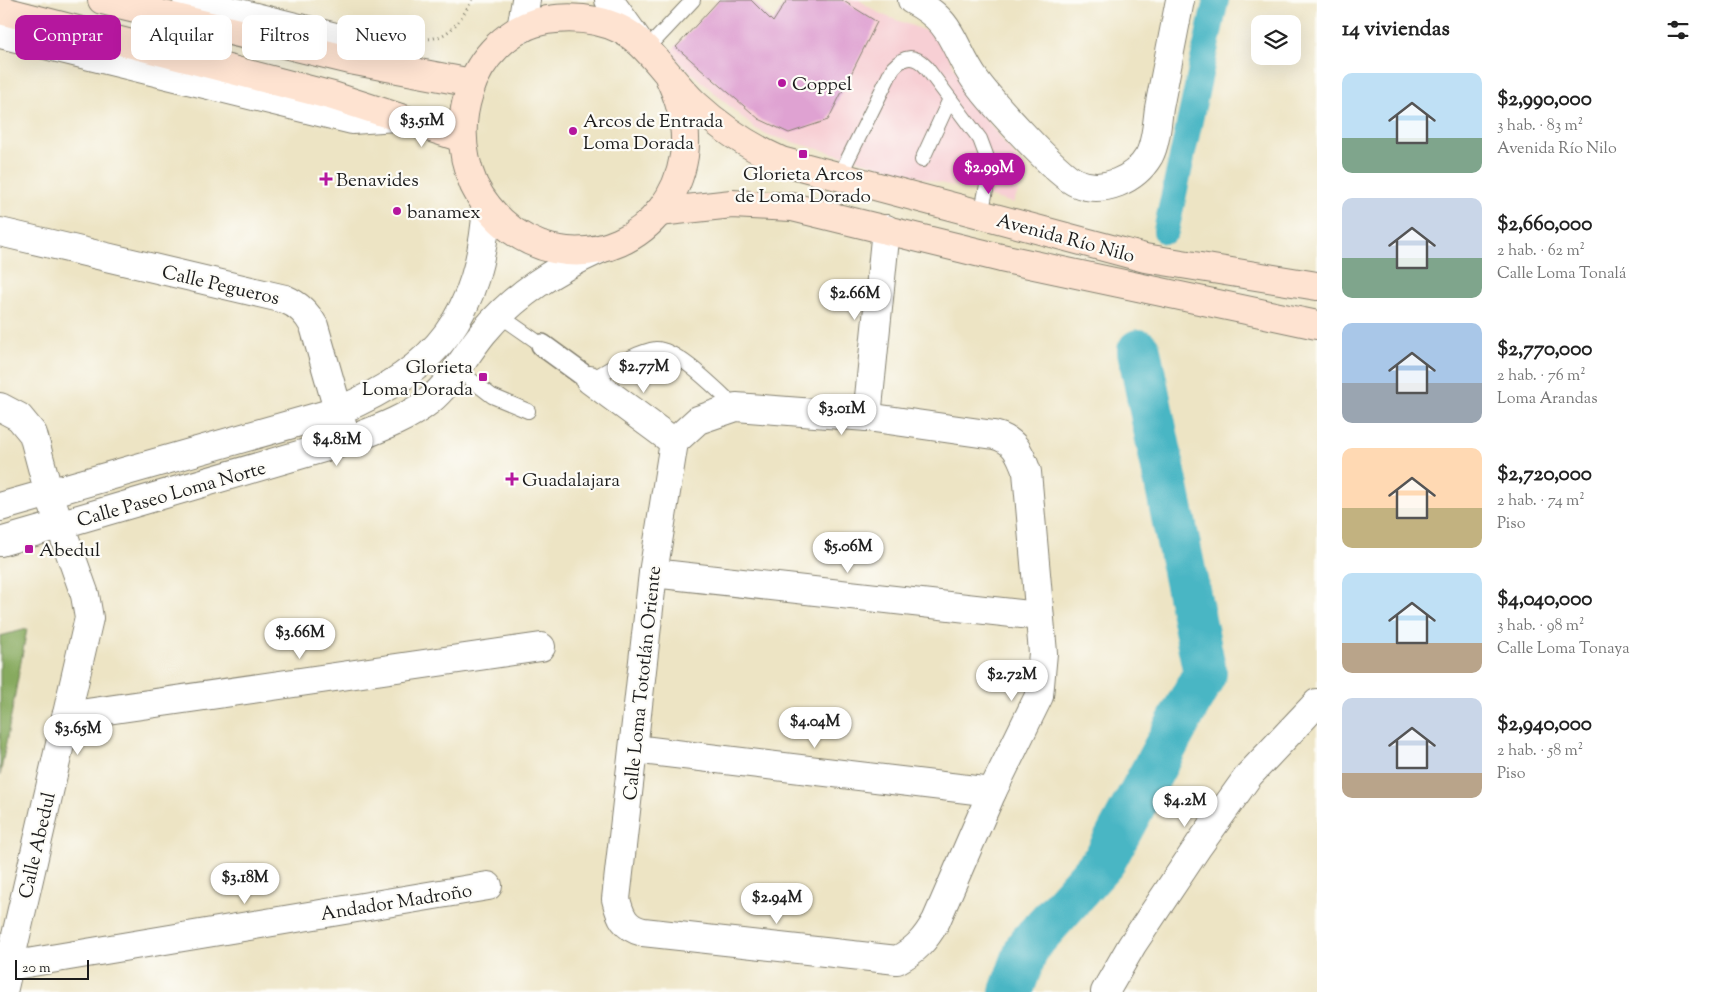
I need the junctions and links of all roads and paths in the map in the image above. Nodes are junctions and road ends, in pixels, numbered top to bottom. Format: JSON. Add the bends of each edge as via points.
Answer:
{"nodes":[{"id":1,"x":102,"y":0,"type":"edge"},
{"id":2,"x":187,"y":0,"type":"edge"},
{"id":3,"x":526,"y":0,"type":"edge"},
{"id":4,"x":609,"y":0,"type":"edge"},
{"id":5,"x":692,"y":0,"type":"edge"},
{"id":6,"x":912,"y":0,"type":"edge"},
{"id":7,"x":1180,"y":0,"type":"edge"},
{"id":8,"x":0,"y":10,"type":"edge"},
{"id":9,"x":521,"y":29,"type":"junction"},
{"id":10,"x":0,"y":34,"type":"edge"},
{"id":11,"x":643,"y":46,"type":"junction"},
{"id":12,"x":413,"y":71,"type":"junction"},
{"id":13,"x":669,"y":77,"type":"junction"},
{"id":14,"x":472,"y":83,"type":"junction"},
{"id":15,"x":950,"y":99,"type":"junction"},
{"id":16,"x":396,"y":117,"type":"junction"},
{"id":17,"x":462,"y":138,"type":"junction"},
{"id":18,"x":922,"y":160,"type":"dead end"},
{"id":19,"x":839,"y":176,"type":"junction"},
{"id":20,"x":487,"y":206,"type":"junction"},
{"id":21,"x":660,"y":212,"type":"junction"},
{"id":22,"x":982,"y":215,"type":"junction"},
{"id":23,"x":886,"y":229,"type":"junction"},
{"id":24,"x":0,"y":232,"type":"edge"},
{"id":25,"x":601,"y":249,"type":"junction"},
{"id":26,"x":1317,"y":286,"type":"edge"},
{"id":27,"x":499,"y":315,"type":"junction"},
{"id":28,"x":1317,"y":325,"type":"edge"},
{"id":29,"x":542,"y":346,"type":"joint"},
{"id":30,"x":457,"y":369,"type":"junction"},
{"id":31,"x":590,"y":380,"type":"junction"},
{"id":32,"x":0,"y":407,"type":"edge"},
{"id":33,"x":736,"y":407,"type":"junction"},
{"id":34,"x":338,"y":410,"type":"junction"},
{"id":35,"x":528,"y":411,"type":"dead end"},
{"id":36,"x":867,"y":417,"type":"junction"},
{"id":37,"x":347,"y":442,"type":"junction"},
{"id":38,"x":674,"y":442,"type":"junction"},
{"id":39,"x":49,"y":494,"type":"junction"},
{"id":40,"x":0,"y":507,"type":"edge"},
{"id":41,"x":59,"y":526,"type":"junction"},
{"id":42,"x":0,"y":542,"type":"edge"},
{"id":43,"x":653,"y":573,"type":"junction"},
{"id":44,"x":1039,"y":616,"type":"junction"},
{"id":45,"x":541,"y":647,"type":"dead end"},
{"id":46,"x":1317,"y":703,"type":"edge"},
{"id":47,"x":66,"y":716,"type":"junction"},
{"id":48,"x":634,"y":749,"type":"junction"},
{"id":49,"x":992,"y":792,"type":"junction"},
{"id":50,"x":488,"y":886,"type":"dead end"},
{"id":51,"x":9,"y":966,"type":"junction"},
{"id":52,"x":3,"y":992,"type":"edge"},
{"id":53,"x":1106,"y":992,"type":"edge"}],
"edges":[{"from":1,"to":12,"type":"main road","via":[[350,60]]},
{"from":2,"to":12,"type":"street","via":[[368,45]]},
{"from":3,"to":9,"type":"street"},
{"from":4,"to":11,"type":"street"},
{"from":5,"to":11,"type":"lane"},
{"from":6,"to":7,"type":"street","via":[[937,15],[976,82],[1063,174],[1090,188],[1109,186],[1126,179],[1149,156]]},
{"from":8,"to":16,"type":"main road","via":[[333,96]]},
{"from":9,"to":11,"type":"main road","via":[[568,17],[594,20],[618,28]]},
{"from":9,"to":14,"type":"main road","via":[[492,52]]},
{"from":10,"to":16,"type":"street","via":[[352,120]]},
{"from":11,"to":13,"type":"main road"},
{"from":12,"to":14,"type":"main road"},
{"from":13,"to":19,"type":"main road","name":"Avenida Río Nilo","via":[[719,126],[746,145],[781,161]]},
{"from":13,"to":21,"type":"main road","via":[[681,107],[684,155],[675,185]]},
{"from":14,"to":17,"type":"main road","via":[[463,110]]},
{"from":15,"to":18,"type":"lane"},
{"from":15,"to":19,"type":"lane","via":[[919,59],[909,57],[900,60]]},
{"from":15,"to":22,"type":"lane","via":[[980,139],[986,155],[989,167]]},
{"from":16,"to":17,"type":"main road"},
{"from":17,"to":20,"type":"main road","via":[[469,174]]},
{"from":19,"to":22,"type":"main road","name":"Avenida Río Nilo"},
{"from":20,"to":25,"type":"main road","via":[[509,228],[536,244],[565,252]]},
{"from":20,"to":34,"type":"street","name":"Calle Paseo Loma Norte","via":[[475,279],[457,322],[442,342],[405,376]]},
{"from":21,"to":23,"type":"main road","name":"Avenida Río Nilo","via":[[696,207],[792,207]]},
{"from":21,"to":25,"type":"main road","via":[[633,236]]},
{"from":22,"to":26,"type":"main road","name":"Avenida Río Nilo","via":[[1145,258]]},
{"from":23,"to":28,"type":"main road","name":"Avenida Río Nilo","via":[[1001,258]]},
{"from":23,"to":36,"type":"street"},
{"from":24,"to":34,"type":"street","name":"Calle Pegueros","via":[[295,303],[310,317],[314,326]]},
{"from":25,"to":27,"type":"street","name":"Calle Paseo Loma Norte","via":[[547,276]]},
{"from":27,"to":29,"type":"lane"},
{"from":27,"to":30,"type":"street","name":"Calle Paseo Loma Norte"},
{"from":29,"to":31,"type":"street"},
{"from":30,"to":35,"type":"lane","via":[[492,396]]},
{"from":30,"to":37,"type":"street","name":"Calle Paseo Loma Norte","via":[[442,389],[415,411]]},
{"from":31,"to":33,"type":"lane","via":[[647,351],[662,350],[691,368]]},
{"from":31,"to":38,"type":"street"},
{"from":32,"to":39,"type":"street","name":"Calle Abedul","via":[[19,417],[33,434]]},
{"from":33,"to":36,"type":"street"},
{"from":33,"to":38,"type":"street","via":[[698,420]]},
{"from":34,"to":37,"type":"street","name":"Calle Pegueros"},
{"from":34,"to":39,"type":"street","name":"Calle Paseo Loma Norte"},
{"from":36,"to":44,"type":"street","via":[[994,435],[1013,443],[1027,472]]},
{"from":37,"to":41,"type":"street","name":"Calle Paseo Loma Norte"},
{"from":38,"to":43,"type":"street","name":"Calle Loma Tototlán Oriente"},
{"from":39,"to":40,"type":"street","name":"Calle Paseo Loma Norte"},
{"from":39,"to":41,"type":"street","name":"Calle Abedul"},
{"from":41,"to":42,"type":"street","name":"Calle Paseo Loma Norte"},
{"from":41,"to":47,"type":"street","name":"Calle Abedul","via":[[85,595],[90,618]]},
{"from":43,"to":44,"type":"street"},
{"from":43,"to":48,"type":"street","name":"Calle Loma Tototlán Oriente"},
{"from":44,"to":49,"type":"street","via":[[1043,653],[1039,696]]},
{"from":45,"to":47,"type":"street"},
{"from":46,"to":53,"type":"street","via":[[1249,775],[1132,945]]},
{"from":47,"to":51,"type":"street","name":"Calle Abedul"},
{"from":48,"to":49,"type":"street"},
{"from":48,"to":49,"type":"street","name":"Calle Loma Tototlán Oriente","via":[[616,899],[625,923],[632,930],[643,932],[897,960],[924,942],[936,921]]},
{"from":50,"to":51,"type":"street","name":"Andador Madroño"},
{"from":51,"to":52,"type":"street","name":"Calle Abedul"}]}
